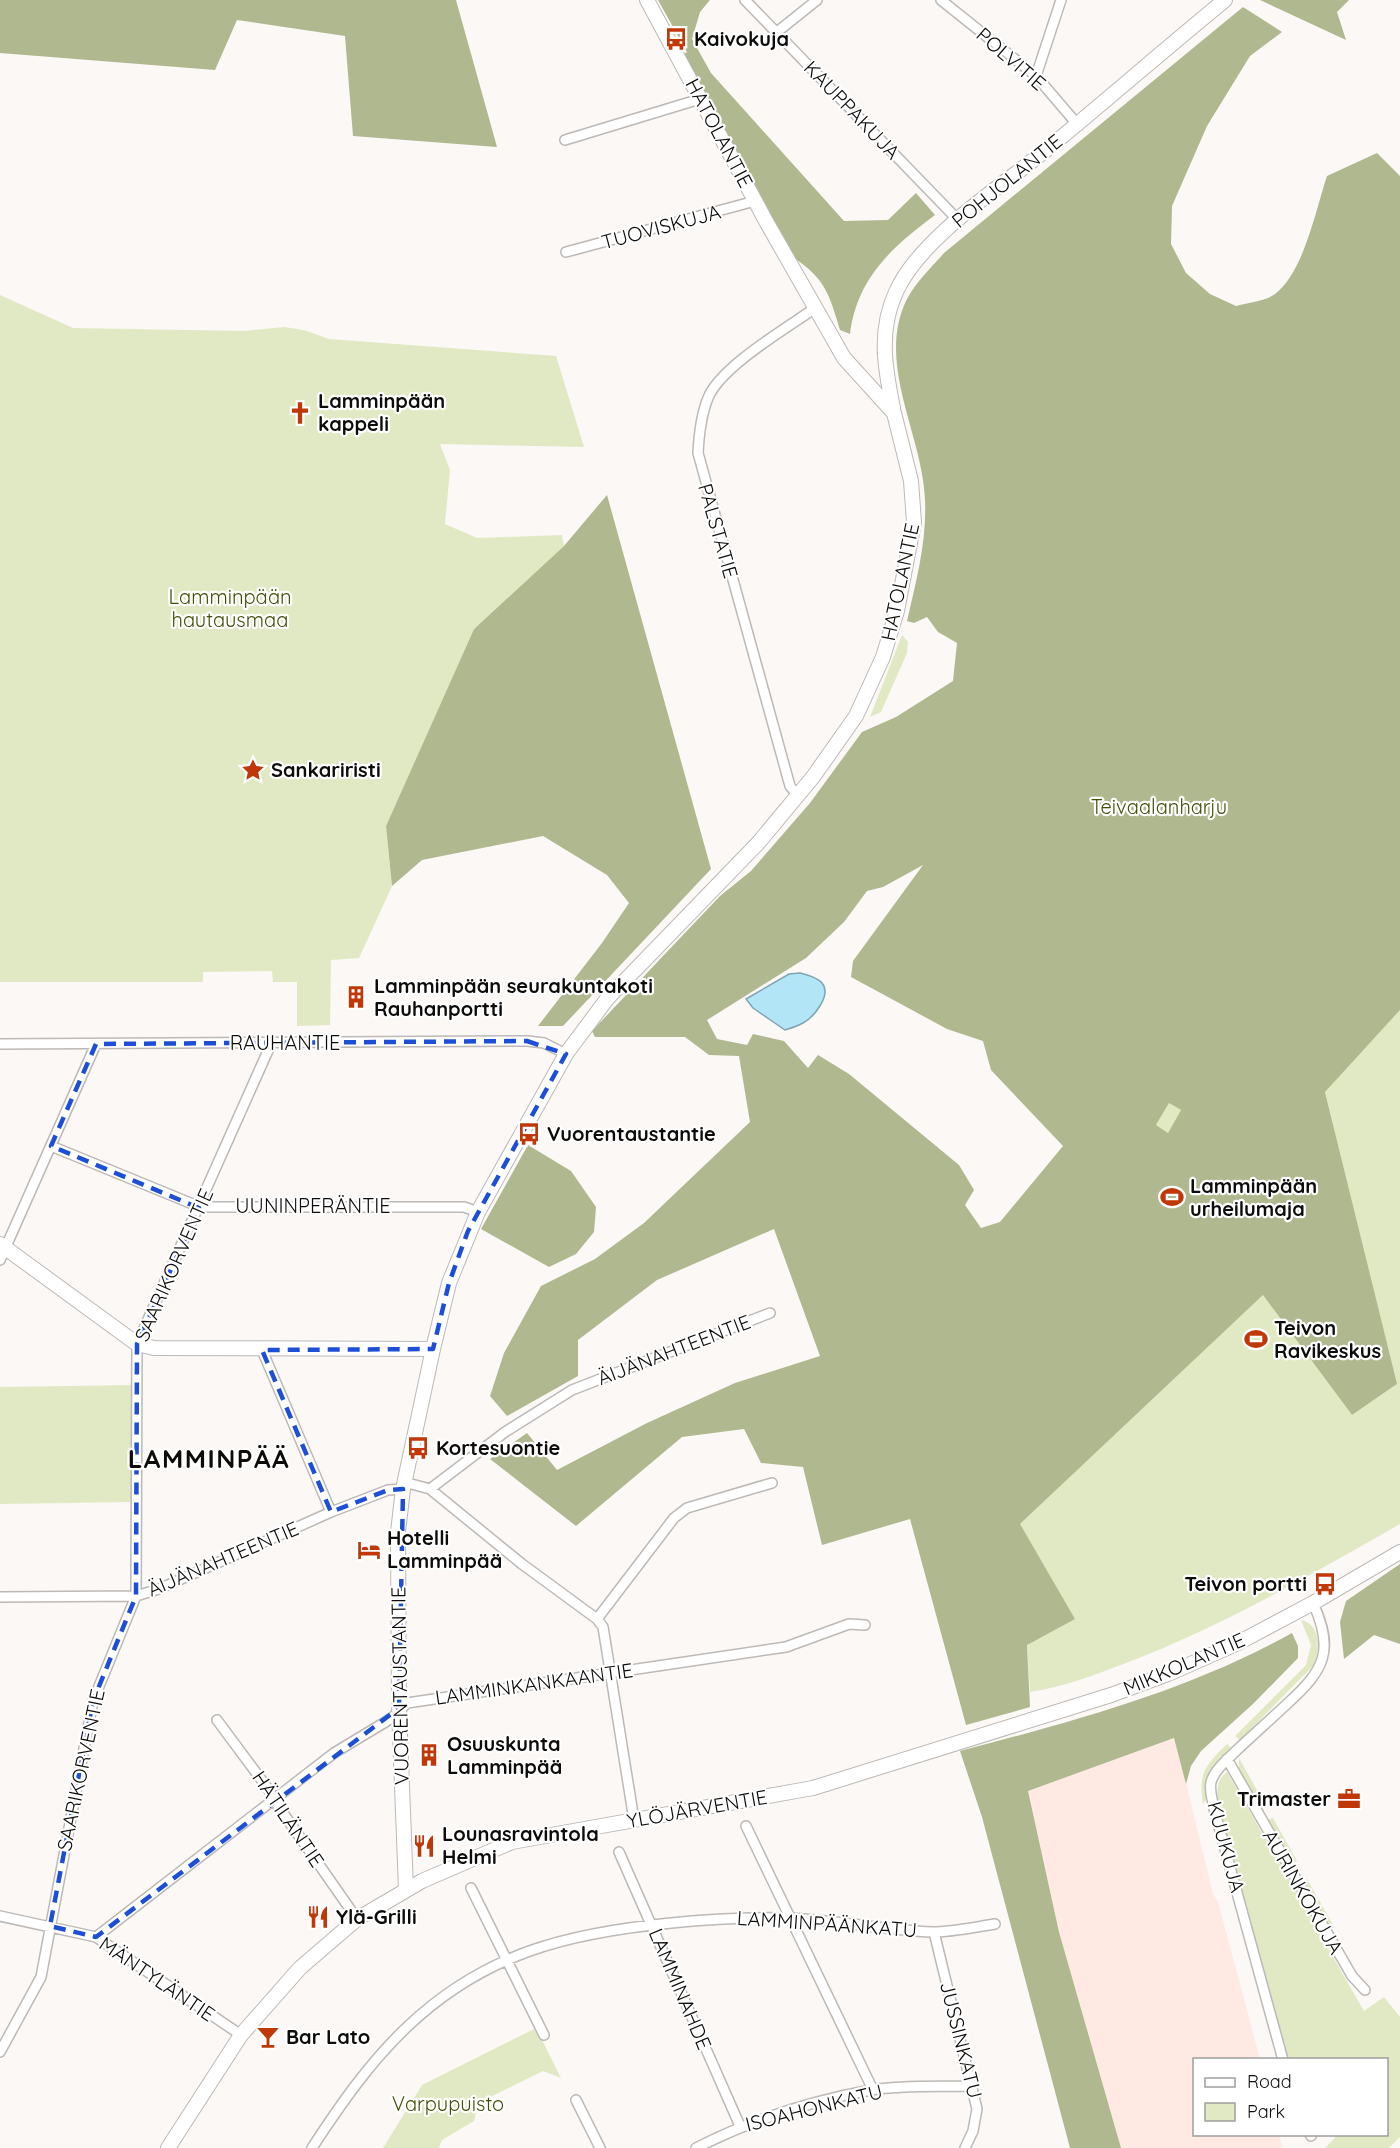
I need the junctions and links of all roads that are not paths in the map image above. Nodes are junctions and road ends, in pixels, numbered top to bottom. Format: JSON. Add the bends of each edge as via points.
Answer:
{"nodes":[{"id":1,"x":647,"y":0,"type":"edge"},
{"id":2,"x":745,"y":0,"type":"edge"},
{"id":3,"x":817,"y":0,"type":"edge"},
{"id":4,"x":941,"y":0,"type":"edge"},
{"id":5,"x":1061,"y":0,"type":"edge"},
{"id":6,"x":1225,"y":0,"type":"edge"},
{"id":7,"x":777,"y":32,"type":"junction"},
{"id":8,"x":1036,"y":76,"type":"junction"},
{"id":9,"x":700,"y":99,"type":"junction"},
{"id":10,"x":1077,"y":124,"type":"junction"},
{"id":11,"x":565,"y":140,"type":"dead end"},
{"id":12,"x":755,"y":201,"type":"junction"},
{"id":13,"x":958,"y":220,"type":"junction"},
{"id":14,"x":566,"y":252,"type":"dead end"},
{"id":15,"x":815,"y":308,"type":"junction"},
{"id":16,"x":894,"y":414,"type":"junction"},
{"id":17,"x":798,"y":795,"type":"junction"},
{"id":18,"x":714,"y":890,"type":"joint"},
{"id":19,"x":0,"y":1044,"type":"edge"},
{"id":20,"x":96,"y":1044,"type":"junction"},
{"id":21,"x":271,"y":1044,"type":"junction"},
{"id":22,"x":567,"y":1054,"type":"junction"},
{"id":23,"x":51,"y":1146,"type":"junction"},
{"id":24,"x":200,"y":1206,"type":"junction"},
{"id":25,"x":477,"y":1212,"type":"junction"},
{"id":26,"x":1,"y":1250,"type":"edge"},
{"id":27,"x":770,"y":1313,"type":"dead end"},
{"id":28,"x":137,"y":1344,"type":"junction"},
{"id":29,"x":433,"y":1349,"type":"junction"},
{"id":30,"x":262,"y":1350,"type":"junction"},
{"id":31,"x":772,"y":1483,"type":"dead end"},
{"id":32,"x":403,"y":1486,"type":"junction"},
{"id":33,"x":430,"y":1489,"type":"junction"},
{"id":34,"x":331,"y":1512,"type":"junction"},
{"id":35,"x":1400,"y":1552,"type":"edge"},
{"id":36,"x":136,"y":1596,"type":"junction"},
{"id":37,"x":0,"y":1597,"type":"edge"},
{"id":38,"x":1313,"y":1604,"type":"junction"},
{"id":39,"x":597,"y":1619,"type":"junction"},
{"id":40,"x":865,"y":1625,"type":"dead end"},
{"id":41,"x":610,"y":1672,"type":"junction"},
{"id":42,"x":399,"y":1708,"type":"junction"},
{"id":43,"x":217,"y":1720,"type":"dead end"},
{"id":44,"x":952,"y":1742,"type":"joint"},
{"id":45,"x":1227,"y":1760,"type":"junction"},
{"id":46,"x":274,"y":1800,"type":"junction"},
{"id":47,"x":634,"y":1820,"type":"junction"},
{"id":48,"x":746,"y":1826,"type":"dead end"},
{"id":49,"x":619,"y":1852,"type":"dead end"},
{"id":50,"x":471,"y":1888,"type":"dead end"},
{"id":51,"x":406,"y":1890,"type":"junction"},
{"id":52,"x":0,"y":1916,"type":"edge"},
{"id":53,"x":791,"y":1918,"type":"junction"},
{"id":54,"x":357,"y":1919,"type":"junction"},
{"id":55,"x":995,"y":1924,"type":"dead end"},
{"id":56,"x":652,"y":1925,"type":"junction"},
{"id":57,"x":50,"y":1926,"type":"junction"},
{"id":58,"x":934,"y":1932,"type":"junction"},
{"id":59,"x":96,"y":1937,"type":"junction"},
{"id":60,"x":505,"y":1960,"type":"junction"},
{"id":61,"x":1365,"y":1990,"type":"dead end"},
{"id":62,"x":241,"y":2035,"type":"junction"},
{"id":63,"x":544,"y":2035,"type":"dead end"},
{"id":64,"x":0,"y":2052,"type":"edge"},
{"id":65,"x":1282,"y":2058,"type":"edge"},
{"id":66,"x":973,"y":2086,"type":"junction"},
{"id":67,"x":873,"y":2090,"type":"junction"},
{"id":68,"x":576,"y":2100,"type":"dead end"},
{"id":69,"x":740,"y":2126,"type":"junction"},
{"id":70,"x":168,"y":2148,"type":"edge"},
{"id":71,"x":312,"y":2148,"type":"edge"},
{"id":72,"x":600,"y":2148,"type":"edge"},
{"id":73,"x":696,"y":2148,"type":"edge"},
{"id":74,"x":965,"y":2148,"type":"edge"}],
"edges":[{"from":1,"to":9,"type":"main road","name":"HATOLANTIE"},
{"from":2,"to":7,"type":"street","name":"KAUPPAKUJA"},
{"from":3,"to":7,"type":"street"},
{"from":4,"to":8,"type":"street","name":"POLVITIE"},
{"from":5,"to":8,"type":"street"},
{"from":6,"to":10,"type":"main road","name":"POHJOLANTIE"},
{"from":7,"to":13,"type":"street","name":"KAUPPAKUJA"},
{"from":8,"to":10,"type":"street","name":"POLVITIE"},
{"from":9,"to":11,"type":"street"},
{"from":9,"to":12,"type":"main road","name":"HATOLANTIE"},
{"from":10,"to":13,"type":"main road","name":"POHJOLANTIE"},
{"from":12,"to":14,"type":"street","name":"TUOVISKUJA"},
{"from":12,"to":15,"type":"main road","name":"HATOLANTIE"},
{"from":13,"to":16,"type":"main road","name":"POHJOLANTIE","via":[[913,266],[890,307],[884,350]]},
{"from":15,"to":16,"type":"main road","name":"HATOLANTIE","via":[[855,372]]},
{"from":15,"to":17,"type":"street","name":"PALSTATIE","via":[[724,374],[709,396],[698,453],[790,786]]},
{"from":16,"to":17,"type":"main road","name":"HATOLANTIE","via":[[914,510],[897,611],[865,702]]},
{"from":17,"to":18,"type":"main road","name":"HATOLANTIE"},
{"from":18,"to":22,"type":"main road","name":"VUORENTAUSTANTIE","via":[[607,999]]},
{"from":19,"to":20,"type":"street","name":"RAUHANTIE"},
{"from":20,"to":21,"type":"street","name":"RAUHANTIE"},
{"from":20,"to":23,"type":"street"},
{"from":21,"to":22,"type":"street","name":"RAUHANTIE","via":[[537,1042]]},
{"from":21,"to":24,"type":"street","name":"SAARIKORVENTIE"},
{"from":22,"to":25,"type":"main road","name":"VUORENTAUSTANTIE"},
{"from":23,"to":24,"type":"street","name":"UUNINPERÄNTIE"},
{"from":23,"to":26,"type":"street"},
{"from":24,"to":25,"type":"street","name":"UUNINPERÄNTIE","via":[[464,1207]]},
{"from":24,"to":28,"type":"street","name":"SAARIKORVENTIE"},
{"from":25,"to":29,"type":"main road","name":"VUORENTAUSTANTIE","via":[[448,1283]]},
{"from":26,"to":28,"type":"main road"},
{"from":27,"to":33,"type":"street","name":"ÄIJÄNAHTEENTIE","via":[[562,1395]]},
{"from":28,"to":30,"type":"main road","via":[[154,1348]]},
{"from":28,"to":36,"type":"street","name":"SAARIKORVENTIE"},
{"from":29,"to":30,"type":"main road"},
{"from":29,"to":32,"type":"main road","name":"VUORENTAUSTANTIE"},
{"from":30,"to":34,"type":"street"},
{"from":31,"to":39,"type":"street","via":[[687,1508],[674,1518]]},
{"from":32,"to":33,"type":"street"},
{"from":32,"to":34,"type":"street","name":"ÄIJÄNAHTEENTIE"},
{"from":32,"to":42,"type":"main road","name":"VUORENTAUSTANTIE","via":[[398,1532]]},
{"from":33,"to":39,"type":"street"},
{"from":34,"to":36,"type":"street","name":"ÄIJÄNAHTEENTIE","via":[[159,1590]]},
{"from":35,"to":38,"type":"main road","name":"MIKKOLANTIE"},
{"from":36,"to":37,"type":"street","name":"ÄIJÄNAHTEENTIE"},
{"from":36,"to":57,"type":"street","name":"SAARIKORVENTIE","via":[[93,1701]]},
{"from":38,"to":44,"type":"main road","name":"MIKKOLANTIE","via":[[1168,1674]]},
{"from":38,"to":45,"type":"street","name":"KUUKUJA","via":[[1324,1637],[1320,1668]]},
{"from":39,"to":41,"type":"street","via":[[603,1627]]},
{"from":40,"to":41,"type":"street","name":"LAMMINKANKAANTIE","via":[[849,1623],[786,1647]]},
{"from":41,"to":42,"type":"street","name":"LAMMINKANKAANTIE","via":[[406,1703]]},
{"from":41,"to":47,"type":"street"},
{"from":42,"to":46,"type":"street","name":"LAMMINKANKAANTIE","via":[[392,1718],[334,1753]]},
{"from":42,"to":51,"type":"main road","name":"VUORENTAUSTANTIE"},
{"from":43,"to":46,"type":"street","name":"HÄTILÄNTIE"},
{"from":44,"to":47,"type":"main road","name":"YLÖJÄRVENTIE","via":[[813,1788]]},
{"from":45,"to":61,"type":"street","name":"AURINKOKUJA","via":[[1352,1976]]},
{"from":45,"to":65,"type":"street","name":"KUUKUJA","via":[[1212,1780],[1214,1809]]},
{"from":46,"to":54,"type":"street","name":"HÄTILÄNTIE"},
{"from":46,"to":59,"type":"street","name":"LAMMINKANKAANTIE"},
{"from":47,"to":51,"type":"main road","name":"YLÖJÄRVENTIE","via":[[512,1842]]},
{"from":48,"to":53,"type":"street"},
{"from":49,"to":56,"type":"street","name":"LAMMINAHDE"},
{"from":50,"to":60,"type":"street"},
{"from":51,"to":54,"type":"main road","name":"YLÖJÄRVENTIE"},
{"from":52,"to":57,"type":"street","name":"MÄNTYLÄNTIE"},
{"from":53,"to":56,"type":"street","name":"LAMMINPÄÄNKATU","via":[[738,1917]]},
{"from":53,"to":58,"type":"street","name":"LAMMINPÄÄNKATU"},
{"from":53,"to":67,"type":"street"},
{"from":54,"to":62,"type":"main road","name":"YLÖJÄRVENTIE","via":[[300,1968]]},
{"from":55,"to":58,"type":"street","name":"LAMMINPÄÄNKATU"},
{"from":56,"to":60,"type":"street","name":"LAMMINPÄÄNKATU","via":[[572,1936]]},
{"from":56,"to":69,"type":"street","name":"LAMMINAHDE"},
{"from":57,"to":59,"type":"street","name":"MÄNTYLÄNTIE"},
{"from":57,"to":64,"type":"street","name":"SAARIKORVENTIE","via":[[41,1977]]},
{"from":58,"to":66,"type":"street","name":"JUSSINKATU"},
{"from":59,"to":62,"type":"street","name":"MÄNTYLÄNTIE"},
{"from":60,"to":63,"type":"street"},
{"from":60,"to":71,"type":"street","name":"LAMMINPÄÄNKATU","via":[[443,1997],[408,2026],[355,2085]]},
{"from":62,"to":70,"type":"main road","name":"YLÖJÄRVENTIE"},
{"from":66,"to":67,"type":"street","name":"ISOAHONKATU"},
{"from":66,"to":74,"type":"street","name":"JUSSINKATU","via":[[977,2116]]},
{"from":67,"to":69,"type":"street","name":"ISOAHONKATU"},
{"from":68,"to":72,"type":"street"},
{"from":69,"to":73,"type":"street","name":"ISOAHONKATU"}]}
